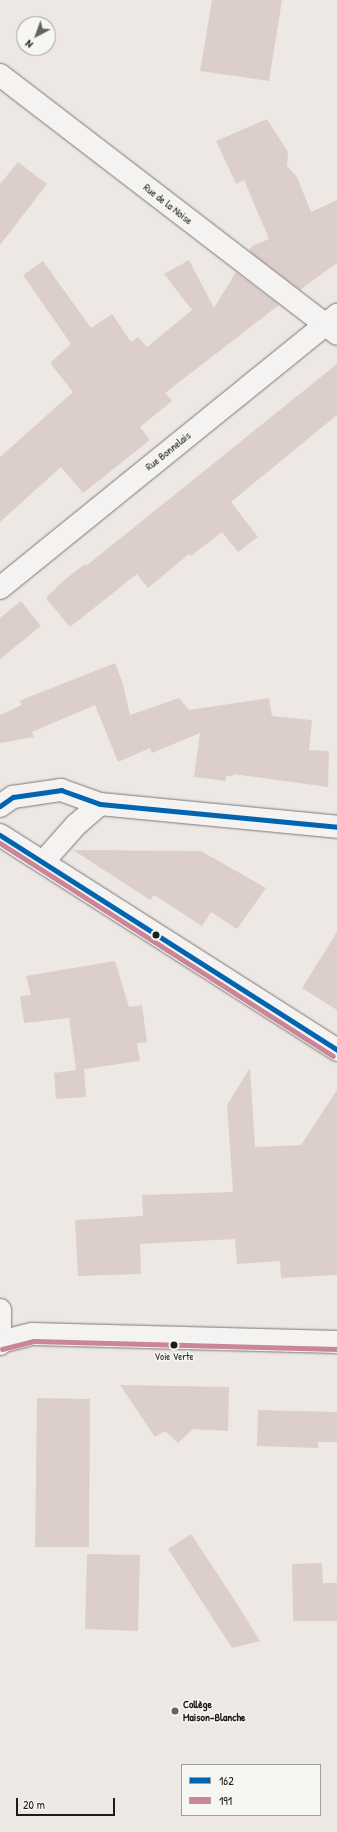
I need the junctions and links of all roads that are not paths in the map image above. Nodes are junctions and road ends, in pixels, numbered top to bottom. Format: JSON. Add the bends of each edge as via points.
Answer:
{"nodes":[{"id":1,"x":0,"y":75,"type":"edge"},
{"id":2,"x":333,"y":324,"type":"edge"},
{"id":3,"x":0,"y":588,"type":"edge"},
{"id":4,"x":100,"y":804,"type":"junction"},
{"id":5,"x":0,"y":806,"type":"edge"},
{"id":6,"x":337,"y":828,"type":"edge"},
{"id":7,"x":0,"y":835,"type":"edge"},
{"id":8,"x":43,"y":862,"type":"junction"},
{"id":9,"x":337,"y":1050,"type":"edge"},
{"id":10,"x":0,"y":1310,"type":"edge"},
{"id":11,"x":0,"y":1342,"type":"edge"},
{"id":12,"x":337,"y":1342,"type":"edge"}],
"edges":[{"from":1,"to":2,"type":"street","name":"Rue de la Noise"},
{"from":2,"to":3,"type":"street","name":"Rue Bonnelais"},
{"from":4,"to":5,"type":"street","via":[[61,790],[13,797]]},
{"from":4,"to":6,"type":"street"},
{"from":4,"to":8,"type":"street","via":[[76,825]]},
{"from":7,"to":8,"type":"street"},
{"from":8,"to":9,"type":"street"},
{"from":10,"to":11,"type":"street"},
{"from":11,"to":12,"type":"street","via":[[32,1334]]}]}
